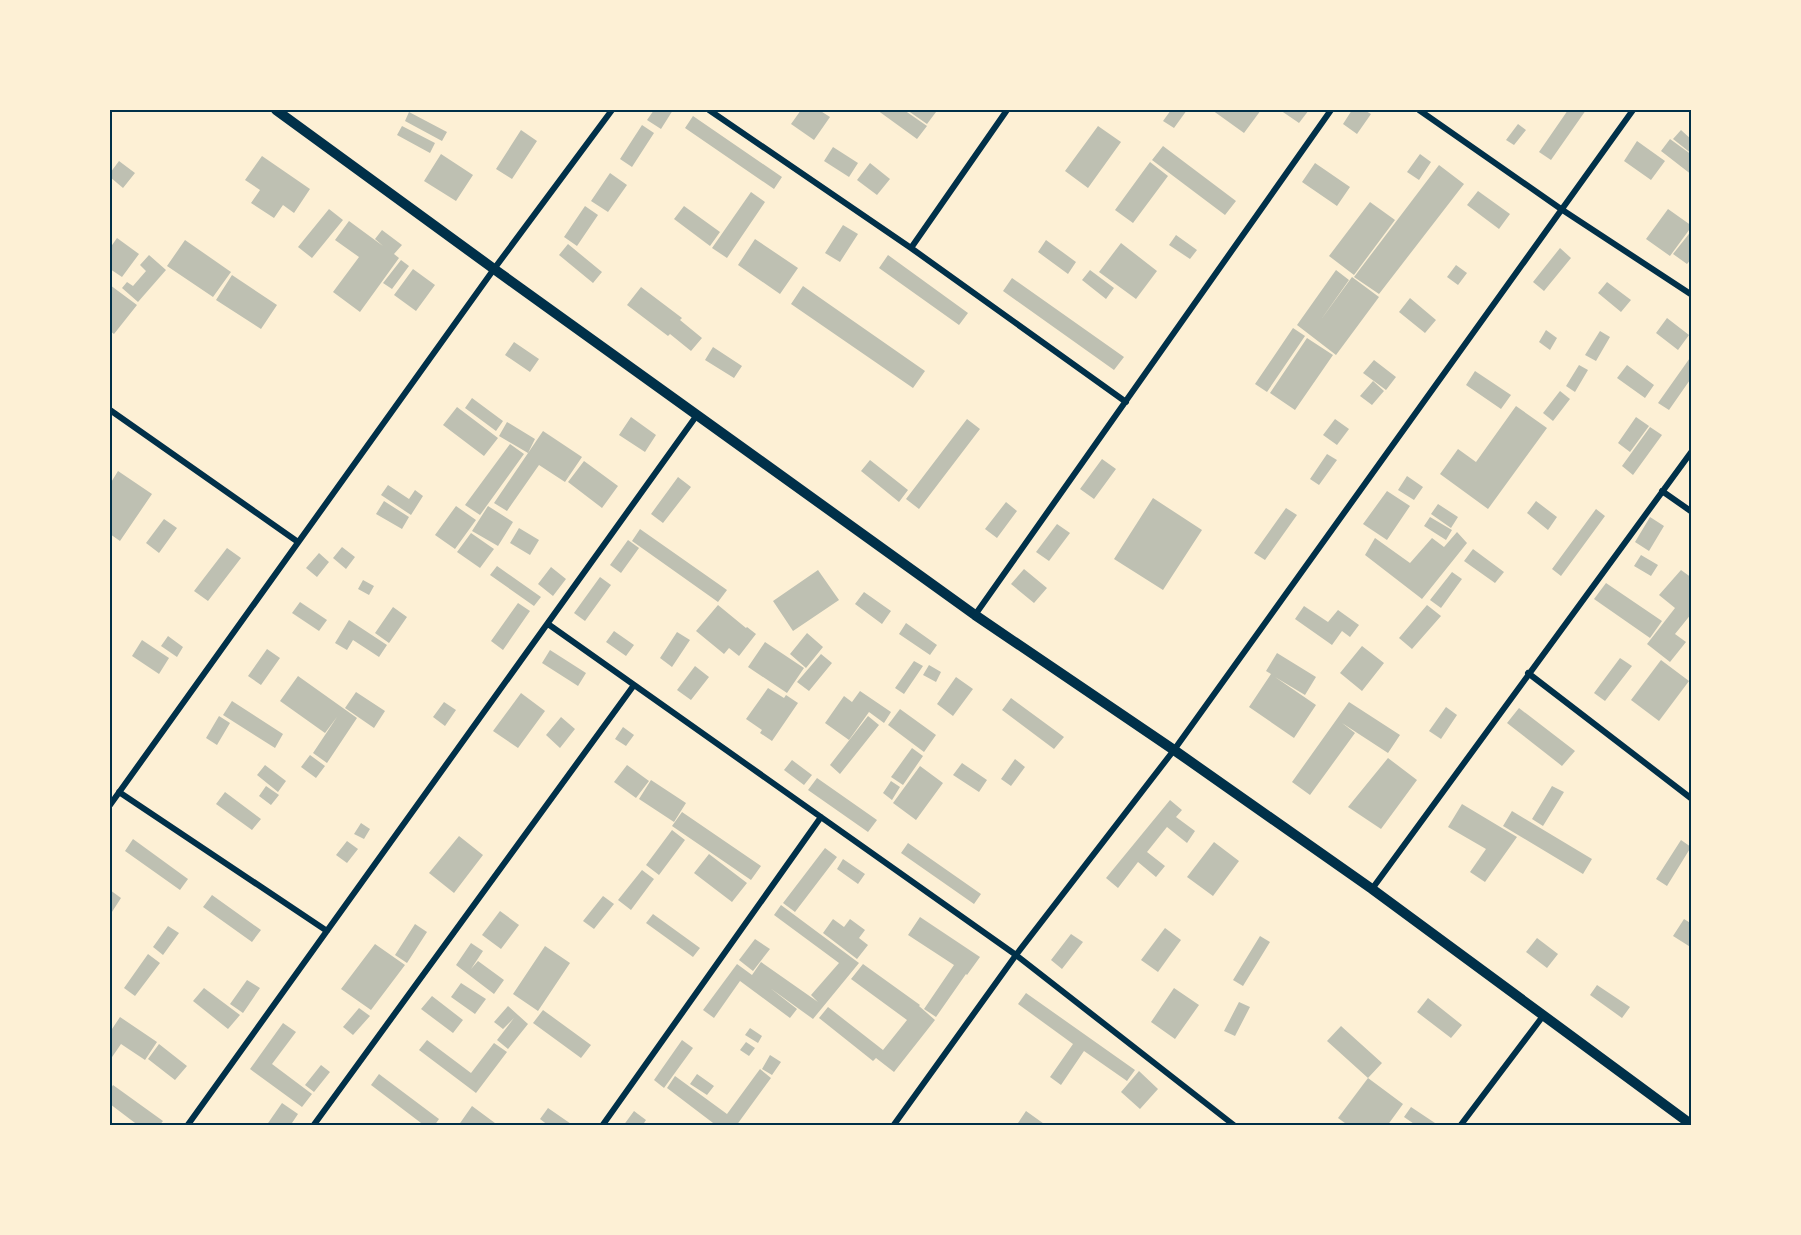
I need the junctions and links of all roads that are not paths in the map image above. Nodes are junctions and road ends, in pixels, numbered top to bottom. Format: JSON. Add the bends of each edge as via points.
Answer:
{"nodes":[{"id":1,"x":276,"y":110,"type":"edge"},
{"id":2,"x":612,"y":110,"type":"edge"},
{"id":3,"x":709,"y":110,"type":"edge"},
{"id":4,"x":1007,"y":110,"type":"edge"},
{"id":5,"x":1331,"y":110,"type":"edge"},
{"id":6,"x":1419,"y":110,"type":"edge"},
{"id":7,"x":1633,"y":110,"type":"edge"},
{"id":8,"x":1561,"y":209,"type":"junction"},
{"id":9,"x":911,"y":248,"type":"junction"},
{"id":10,"x":494,"y":269,"type":"junction"},
{"id":11,"x":1692,"y":295,"type":"edge"},
{"id":12,"x":1126,"y":402,"type":"junction"},
{"id":13,"x":110,"y":410,"type":"edge"},
{"id":14,"x":697,"y":415,"type":"junction"},
{"id":15,"x":1692,"y":451,"type":"edge"},
{"id":16,"x":1662,"y":491,"type":"junction"},
{"id":17,"x":1692,"y":512,"type":"edge"},
{"id":18,"x":298,"y":542,"type":"junction"},
{"id":19,"x":975,"y":615,"type":"junction"},
{"id":20,"x":548,"y":624,"type":"junction"},
{"id":21,"x":1528,"y":673,"type":"junction"},
{"id":22,"x":633,"y":685,"type":"junction"},
{"id":23,"x":1174,"y":750,"type":"junction"},
{"id":24,"x":119,"y":792,"type":"junction"},
{"id":25,"x":1692,"y":799,"type":"edge"},
{"id":26,"x":110,"y":805,"type":"edge"},
{"id":27,"x":821,"y":817,"type":"junction"},
{"id":28,"x":1372,"y":889,"type":"junction"},
{"id":29,"x":327,"y":932,"type":"junction"},
{"id":30,"x":1016,"y":956,"type":"junction"},
{"id":31,"x":1543,"y":1016,"type":"junction"},
{"id":32,"x":188,"y":1125,"type":"edge"},
{"id":33,"x":313,"y":1125,"type":"edge"},
{"id":34,"x":602,"y":1125,"type":"edge"},
{"id":35,"x":894,"y":1125,"type":"edge"},
{"id":36,"x":1235,"y":1125,"type":"edge"},
{"id":37,"x":1460,"y":1125,"type":"edge"},
{"id":38,"x":1692,"y":1125,"type":"edge"}],
"edges":[{"from":1,"to":10,"type":"street"},
{"from":2,"to":10,"type":"street"},
{"from":3,"to":9,"type":"street"},
{"from":4,"to":9,"type":"street"},
{"from":5,"to":12,"type":"street"},
{"from":6,"to":8,"type":"street"},
{"from":7,"to":8,"type":"street"},
{"from":8,"to":11,"type":"street"},
{"from":8,"to":23,"type":"street"},
{"from":9,"to":12,"type":"street"},
{"from":10,"to":14,"type":"street"},
{"from":10,"to":18,"type":"street"},
{"from":12,"to":19,"type":"street"},
{"from":13,"to":18,"type":"street"},
{"from":14,"to":19,"type":"street"},
{"from":14,"to":20,"type":"street"},
{"from":15,"to":16,"type":"street"},
{"from":16,"to":17,"type":"street"},
{"from":16,"to":21,"type":"street"},
{"from":18,"to":24,"type":"street"},
{"from":19,"to":23,"type":"street"},
{"from":20,"to":22,"type":"street"},
{"from":20,"to":29,"type":"street"},
{"from":21,"to":25,"type":"street"},
{"from":21,"to":28,"type":"street"},
{"from":22,"to":27,"type":"street"},
{"from":22,"to":33,"type":"street"},
{"from":23,"to":28,"type":"street"},
{"from":23,"to":30,"type":"street"},
{"from":24,"to":26,"type":"street"},
{"from":24,"to":29,"type":"street"},
{"from":27,"to":30,"type":"street"},
{"from":27,"to":34,"type":"street"},
{"from":28,"to":31,"type":"street"},
{"from":29,"to":32,"type":"street"},
{"from":30,"to":35,"type":"street"},
{"from":30,"to":36,"type":"street"},
{"from":31,"to":37,"type":"street"},
{"from":31,"to":38,"type":"street"}]}
